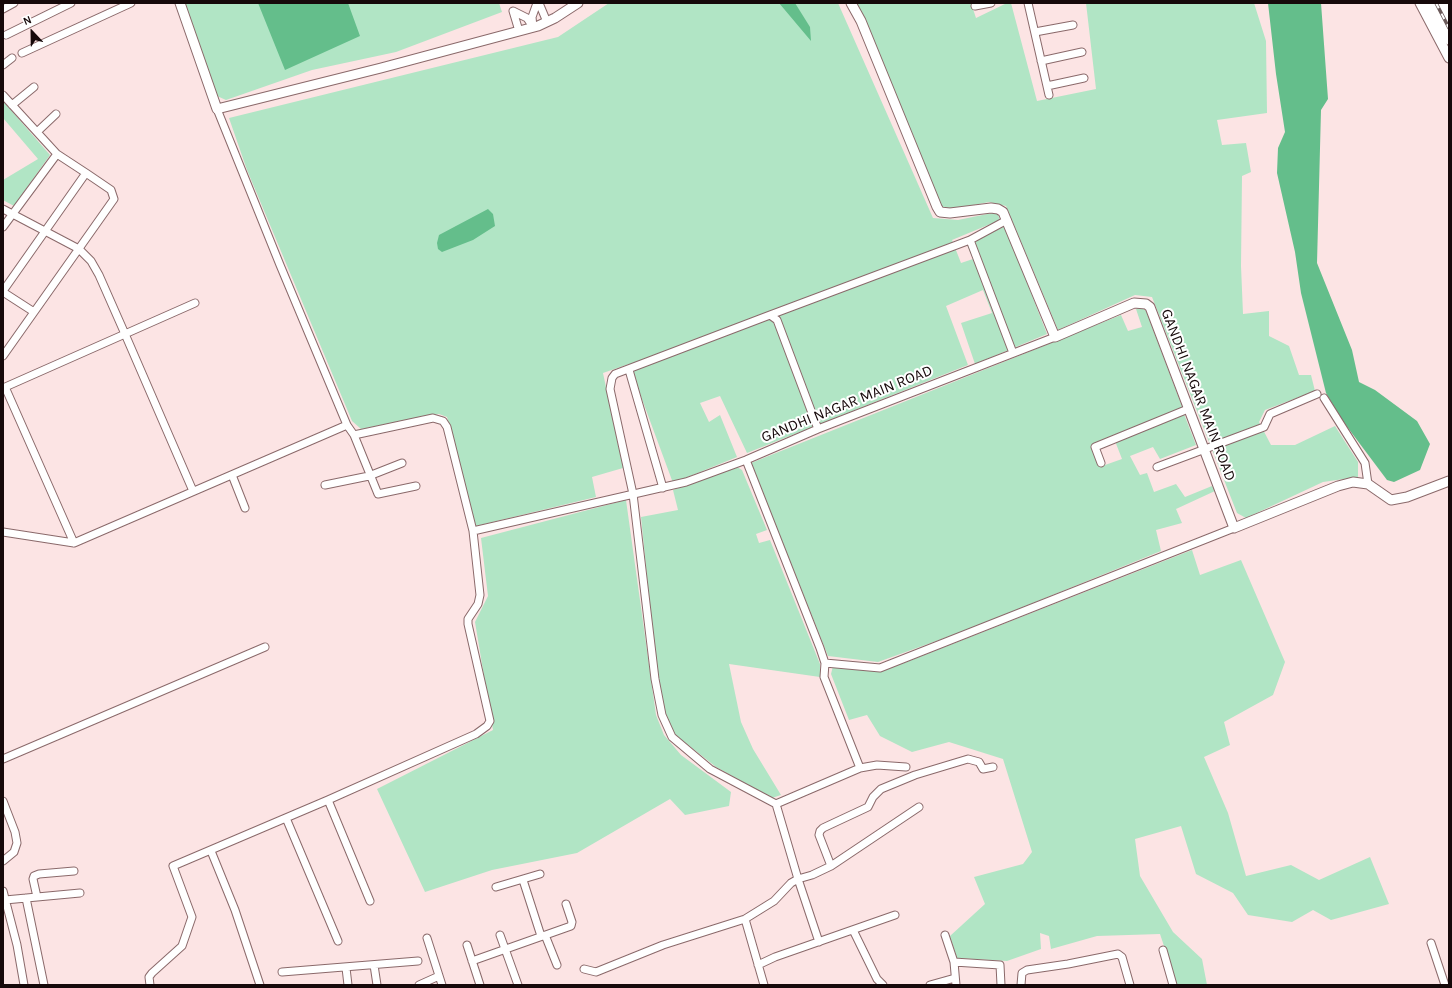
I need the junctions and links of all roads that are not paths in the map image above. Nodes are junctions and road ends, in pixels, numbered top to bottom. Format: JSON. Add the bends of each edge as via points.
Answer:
{"nodes":[{"id":1,"x":14,"y":3,"type":"edge"},
{"id":2,"x":71,"y":3,"type":"edge"},
{"id":3,"x":131,"y":3,"type":"edge"},
{"id":4,"x":180,"y":3,"type":"edge"},
{"id":5,"x":510,"y":3,"type":"edge"},
{"id":6,"x":538,"y":3,"type":"edge"},
{"id":7,"x":578,"y":3,"type":"edge"},
{"id":8,"x":851,"y":3,"type":"edge"},
{"id":9,"x":991,"y":3,"type":"edge"},
{"id":10,"x":1028,"y":3,"type":"edge"},
{"id":11,"x":1420,"y":3,"type":"edge"},
{"id":12,"x":1430,"y":3,"type":"edge"},
{"id":13,"x":1442,"y":3,"type":"edge"},
{"id":14,"x":975,"y":6,"type":"dead end"},
{"id":15,"x":3,"y":8,"type":"edge"},
{"id":16,"x":513,"y":11,"type":"junction"},
{"id":17,"x":1449,"y":17,"type":"edge"},
{"id":18,"x":547,"y":22,"type":"junction"},
{"id":19,"x":1073,"y":25,"type":"dead end"},
{"id":20,"x":533,"y":27,"type":"junction"},
{"id":21,"x":519,"y":31,"type":"junction"},
{"id":22,"x":1035,"y":32,"type":"junction"},
{"id":23,"x":6,"y":35,"type":"dead end"},
{"id":24,"x":1449,"y":39,"type":"edge"},
{"id":25,"x":1082,"y":52,"type":"dead end"},
{"id":26,"x":22,"y":53,"type":"dead end"},
{"id":27,"x":12,"y":58,"type":"dead end"},
{"id":28,"x":1449,"y":58,"type":"edge"},
{"id":29,"x":1041,"y":61,"type":"junction"},
{"id":30,"x":3,"y":65,"type":"edge"},
{"id":31,"x":1084,"y":78,"type":"dead end"},
{"id":32,"x":1047,"y":86,"type":"junction"},
{"id":33,"x":34,"y":87,"type":"dead end"},
{"id":34,"x":3,"y":95,"type":"edge"},
{"id":35,"x":1049,"y":95,"type":"dead end"},
{"id":36,"x":12,"y":105,"type":"junction"},
{"id":37,"x":217,"y":109,"type":"junction"},
{"id":38,"x":56,"y":114,"type":"dead end"},
{"id":39,"x":37,"y":132,"type":"junction"},
{"id":40,"x":57,"y":154,"type":"junction"},
{"id":41,"x":86,"y":173,"type":"junction"},
{"id":42,"x":3,"y":209,"type":"edge"},
{"id":43,"x":12,"y":214,"type":"junction"},
{"id":44,"x":1007,"y":220,"type":"junction"},
{"id":45,"x":3,"y":227,"type":"edge"},
{"id":46,"x":44,"y":231,"type":"junction"},
{"id":47,"x":970,"y":240,"type":"junction"},
{"id":48,"x":79,"y":248,"type":"junction"},
{"id":49,"x":3,"y":292,"type":"edge"},
{"id":50,"x":195,"y":303,"type":"dead end"},
{"id":51,"x":34,"y":312,"type":"junction"},
{"id":52,"x":770,"y":315,"type":"junction"},
{"id":53,"x":126,"y":334,"type":"junction"},
{"id":54,"x":1054,"y":337,"type":"junction"},
{"id":55,"x":1013,"y":353,"type":"junction"},
{"id":56,"x":3,"y":356,"type":"edge"},
{"id":57,"x":629,"y":370,"type":"junction"},
{"id":58,"x":4,"y":387,"type":"edge"},
{"id":59,"x":1317,"y":394,"type":"dead end"},
{"id":60,"x":1324,"y":398,"type":"dead end"},
{"id":61,"x":1188,"y":409,"type":"junction"},
{"id":62,"x":347,"y":425,"type":"junction"},
{"id":63,"x":818,"y":429,"type":"junction"},
{"id":64,"x":354,"y":435,"type":"junction"},
{"id":65,"x":1203,"y":449,"type":"junction"},
{"id":66,"x":746,"y":460,"type":"junction"},
{"id":67,"x":402,"y":463,"type":"dead end"},
{"id":68,"x":1101,"y":463,"type":"dead end"},
{"id":69,"x":1157,"y":467,"type":"dead end"},
{"id":70,"x":232,"y":475,"type":"junction"},
{"id":71,"x":369,"y":476,"type":"junction"},
{"id":72,"x":1449,"y":481,"type":"edge"},
{"id":73,"x":1368,"y":484,"type":"junction"},
{"id":74,"x":325,"y":485,"type":"dead end"},
{"id":75,"x":416,"y":486,"type":"dead end"},
{"id":76,"x":662,"y":488,"type":"junction"},
{"id":77,"x":193,"y":491,"type":"junction"},
{"id":78,"x":633,"y":494,"type":"junction"},
{"id":79,"x":245,"y":508,"type":"dead end"},
{"id":80,"x":1234,"y":528,"type":"junction"},
{"id":81,"x":473,"y":531,"type":"junction"},
{"id":82,"x":3,"y":532,"type":"edge"},
{"id":83,"x":74,"y":543,"type":"junction"},
{"id":84,"x":265,"y":647,"type":"dead end"},
{"id":85,"x":825,"y":663,"type":"junction"},
{"id":86,"x":3,"y":759,"type":"edge"},
{"id":87,"x":906,"y":767,"type":"dead end"},
{"id":88,"x":994,"y":767,"type":"dead end"},
{"id":89,"x":860,"y":768,"type":"junction"},
{"id":90,"x":328,"y":800,"type":"junction"},
{"id":91,"x":3,"y":801,"type":"edge"},
{"id":92,"x":776,"y":804,"type":"junction"},
{"id":93,"x":919,"y":807,"type":"dead end"},
{"id":94,"x":286,"y":818,"type":"junction"},
{"id":95,"x":211,"y":851,"type":"junction"},
{"id":96,"x":3,"y":861,"type":"edge"},
{"id":97,"x":831,"y":866,"type":"junction"},
{"id":98,"x":74,"y":871,"type":"dead end"},
{"id":99,"x":540,"y":874,"type":"dead end"},
{"id":100,"x":798,"y":879,"type":"junction"},
{"id":101,"x":523,"y":880,"type":"junction"},
{"id":102,"x":496,"y":887,"type":"dead end"},
{"id":103,"x":3,"y":891,"type":"edge"},
{"id":104,"x":80,"y":893,"type":"dead end"},
{"id":105,"x":37,"y":897,"type":"junction"},
{"id":106,"x":26,"y":898,"type":"junction"},
{"id":107,"x":6,"y":900,"type":"junction"},
{"id":108,"x":370,"y":901,"type":"dead end"},
{"id":109,"x":566,"y":904,"type":"dead end"},
{"id":110,"x":895,"y":916,"type":"dead end"},
{"id":111,"x":745,"y":919,"type":"junction"},
{"id":112,"x":854,"y":930,"type":"junction"},
{"id":113,"x":500,"y":934,"type":"dead end"},
{"id":114,"x":543,"y":935,"type":"junction"},
{"id":115,"x":946,"y":935,"type":"dead end"},
{"id":116,"x":427,"y":938,"type":"dead end"},
{"id":117,"x":338,"y":941,"type":"dead end"},
{"id":118,"x":819,"y":942,"type":"junction"},
{"id":119,"x":1431,"y":943,"type":"dead end"},
{"id":120,"x":467,"y":945,"type":"dead end"},
{"id":121,"x":505,"y":949,"type":"junction"},
{"id":122,"x":1163,"y":950,"type":"dead end"},
{"id":123,"x":418,"y":961,"type":"dead end"},
{"id":124,"x":472,"y":961,"type":"junction"},
{"id":125,"x":954,"y":962,"type":"junction"},
{"id":126,"x":374,"y":965,"type":"junction"},
{"id":127,"x":557,"y":965,"type":"dead end"},
{"id":128,"x":758,"y":965,"type":"junction"},
{"id":129,"x":346,"y":968,"type":"junction"},
{"id":130,"x":584,"y":969,"type":"dead end"},
{"id":131,"x":282,"y":972,"type":"dead end"},
{"id":132,"x":439,"y":976,"type":"junction"},
{"id":133,"x":956,"y":981,"type":"edge"},
{"id":134,"x":24,"y":985,"type":"edge"},
{"id":135,"x":44,"y":985,"type":"edge"},
{"id":136,"x":150,"y":985,"type":"edge"},
{"id":137,"x":260,"y":985,"type":"edge"},
{"id":138,"x":348,"y":985,"type":"edge"},
{"id":139,"x":376,"y":985,"type":"edge"},
{"id":140,"x":419,"y":985,"type":"edge"},
{"id":141,"x":442,"y":985,"type":"edge"},
{"id":142,"x":480,"y":985,"type":"edge"},
{"id":143,"x":518,"y":985,"type":"edge"},
{"id":144,"x":764,"y":985,"type":"edge"},
{"id":145,"x":883,"y":985,"type":"edge"},
{"id":146,"x":930,"y":985,"type":"edge"},
{"id":147,"x":1001,"y":985,"type":"edge"},
{"id":148,"x":1021,"y":985,"type":"edge"},
{"id":149,"x":1130,"y":985,"type":"edge"},
{"id":150,"x":1174,"y":985,"type":"edge"},
{"id":151,"x":1445,"y":985,"type":"edge"}],
"edges":[{"from":1,"to":15,"type":"street"},
{"from":2,"to":23,"type":"street"},
{"from":3,"to":26,"type":"street"},
{"from":4,"to":37,"type":"street"},
{"from":5,"to":16,"type":"street"},
{"from":6,"to":18,"type":"street"},
{"from":6,"to":20,"type":"street","via":[[532,17]]},
{"from":7,"to":18,"type":"street"},
{"from":8,"to":44,"type":"street","via":[[861,21],[940,212],[998,208]]},
{"from":9,"to":14,"type":"street"},
{"from":10,"to":22,"type":"street"},
{"from":11,"to":28,"type":"street"},
{"from":12,"to":24,"type":"main road"},
{"from":13,"to":17,"type":"main road"},
{"from":16,"to":20,"type":"street","via":[[527,18]]},
{"from":16,"to":21,"type":"street"},
{"from":18,"to":20,"type":"street"},
{"from":19,"to":22,"type":"street"},
{"from":20,"to":21,"type":"street"},
{"from":21,"to":37,"type":"street"},
{"from":22,"to":29,"type":"street"},
{"from":25,"to":29,"type":"street"},
{"from":27,"to":30,"type":"street"},
{"from":29,"to":32,"type":"street"},
{"from":31,"to":32,"type":"street"},
{"from":32,"to":35,"type":"street"},
{"from":33,"to":36,"type":"street"},
{"from":34,"to":36,"type":"street"},
{"from":36,"to":39,"type":"street"},
{"from":37,"to":62,"type":"street"},
{"from":38,"to":39,"type":"street"},
{"from":39,"to":40,"type":"street"},
{"from":40,"to":41,"type":"street"},
{"from":40,"to":43,"type":"street"},
{"from":41,"to":46,"type":"street"},
{"from":41,"to":48,"type":"street","via":[[111,190],[114,199]]},
{"from":42,"to":43,"type":"street"},
{"from":43,"to":45,"type":"street"},
{"from":43,"to":46,"type":"street"},
{"from":44,"to":47,"type":"street"},
{"from":44,"to":54,"type":"street"},
{"from":46,"to":48,"type":"street"},
{"from":46,"to":49,"type":"street"},
{"from":47,"to":52,"type":"street"},
{"from":47,"to":55,"type":"street"},
{"from":48,"to":51,"type":"street"},
{"from":48,"to":53,"type":"street","via":[[92,262]]},
{"from":49,"to":51,"type":"street"},
{"from":50,"to":53,"type":"street"},
{"from":51,"to":56,"type":"street"},
{"from":52,"to":57,"type":"street"},
{"from":52,"to":63,"type":"street","via":[[777,320]]},
{"from":53,"to":58,"type":"street"},
{"from":53,"to":77,"type":"street"},
{"from":54,"to":55,"type":"street","name":"GANDHI NAGAR MAIN ROAD"},
{"from":54,"to":61,"type":"street","name":"GANDHI NAGAR MAIN ROAD","via":[[1134,303],[1146,304],[1150,307]]},
{"from":55,"to":63,"type":"street","name":"GANDHI NAGAR MAIN ROAD"},
{"from":57,"to":76,"type":"street"},
{"from":57,"to":78,"type":"street","via":[[615,374],[610,389]]},
{"from":58,"to":83,"type":"street"},
{"from":59,"to":65,"type":"street","via":[[1270,414],[1264,427]]},
{"from":60,"to":73,"type":"street","via":[[1365,463]]},
{"from":61,"to":65,"type":"street","name":"GANDHI NAGAR MAIN ROAD"},
{"from":61,"to":68,"type":"street","via":[[1095,447]]},
{"from":62,"to":64,"type":"street"},
{"from":62,"to":70,"type":"street"},
{"from":63,"to":66,"type":"street","name":"GANDHI NAGAR MAIN ROAD"},
{"from":64,"to":71,"type":"street"},
{"from":64,"to":81,"type":"street","via":[[433,418],[443,421],[447,427]]},
{"from":65,"to":69,"type":"street"},
{"from":65,"to":80,"type":"street","name":"GANDHI NAGAR MAIN ROAD"},
{"from":66,"to":76,"type":"street","name":"GANDHI NAGAR MAIN ROAD"},
{"from":66,"to":85,"type":"street"},
{"from":67,"to":71,"type":"street"},
{"from":70,"to":77,"type":"street"},
{"from":70,"to":79,"type":"street"},
{"from":71,"to":74,"type":"street"},
{"from":71,"to":75,"type":"street","via":[[378,494]]},
{"from":72,"to":73,"type":"street","via":[[1407,497],[1391,500]]},
{"from":73,"to":80,"type":"street","via":[[1353,482],[1338,486]]},
{"from":76,"to":78,"type":"street","name":"GANDHI NAGAR MAIN ROAD"},
{"from":77,"to":83,"type":"street"},
{"from":78,"to":81,"type":"street","name":"GANDHI NAGAR MAIN ROAD"},
{"from":78,"to":92,"type":"street","via":[[655,679],[662,715],[672,737],[710,769]]},
{"from":80,"to":85,"type":"street","via":[[880,668]]},
{"from":81,"to":90,"type":"street","via":[[480,595],[468,624],[490,721],[488,726],[476,734]]},
{"from":82,"to":83,"type":"street"},
{"from":84,"to":86,"type":"street"},
{"from":85,"to":89,"type":"street","via":[[824,677]]},
{"from":87,"to":89,"type":"street","via":[[877,765]]},
{"from":88,"to":97,"type":"street","via":[[984,769],[979,762],[968,759],[915,775],[881,789],[873,797],[868,808],[820,831],[819,835]]},
{"from":89,"to":92,"type":"street"},
{"from":90,"to":94,"type":"street"},
{"from":90,"to":108,"type":"street"},
{"from":91,"to":96,"type":"street","via":[[17,843],[14,852]]},
{"from":92,"to":100,"type":"street"},
{"from":93,"to":97,"type":"street"},
{"from":94,"to":95,"type":"street"},
{"from":94,"to":117,"type":"street"},
{"from":95,"to":136,"type":"street","via":[[173,866],[192,917],[182,946],[152,973],[149,977]]},
{"from":95,"to":137,"type":"street","via":[[235,910]]},
{"from":97,"to":100,"type":"street"},
{"from":98,"to":105,"type":"street","via":[[34,876]]},
{"from":99,"to":101,"type":"street"},
{"from":100,"to":111,"type":"street","via":[[774,901]]},
{"from":100,"to":118,"type":"street"},
{"from":101,"to":102,"type":"street"},
{"from":101,"to":114,"type":"street"},
{"from":103,"to":107,"type":"street"},
{"from":104,"to":105,"type":"street"},
{"from":105,"to":106,"type":"street"},
{"from":106,"to":107,"type":"street"},
{"from":106,"to":135,"type":"street"},
{"from":107,"to":134,"type":"street"},
{"from":109,"to":114,"type":"street","via":[[572,922],[570,926]]},
{"from":110,"to":112,"type":"street"},
{"from":111,"to":128,"type":"street"},
{"from":111,"to":130,"type":"street","via":[[663,945],[596,972]]},
{"from":112,"to":118,"type":"street"},
{"from":112,"to":145,"type":"street","via":[[877,979]]},
{"from":113,"to":121,"type":"street"},
{"from":114,"to":121,"type":"street"},
{"from":114,"to":127,"type":"street"},
{"from":115,"to":125,"type":"street"},
{"from":116,"to":132,"type":"street"},
{"from":118,"to":128,"type":"street"},
{"from":119,"to":151,"type":"street"},
{"from":120,"to":124,"type":"street"},
{"from":121,"to":124,"type":"street"},
{"from":121,"to":143,"type":"street"},
{"from":122,"to":150,"type":"street"},
{"from":123,"to":126,"type":"street"},
{"from":124,"to":142,"type":"street"},
{"from":125,"to":133,"type":"street"},
{"from":125,"to":147,"type":"street","via":[[1000,965]]},
{"from":126,"to":129,"type":"street"},
{"from":126,"to":139,"type":"street"},
{"from":128,"to":144,"type":"street"},
{"from":129,"to":131,"type":"street"},
{"from":129,"to":138,"type":"street"},
{"from":132,"to":140,"type":"street"},
{"from":132,"to":141,"type":"street"},
{"from":133,"to":146,"type":"street"},
{"from":148,"to":149,"type":"street","via":[[1022,973],[1027,970],[1118,954],[1122,957]]}]}
